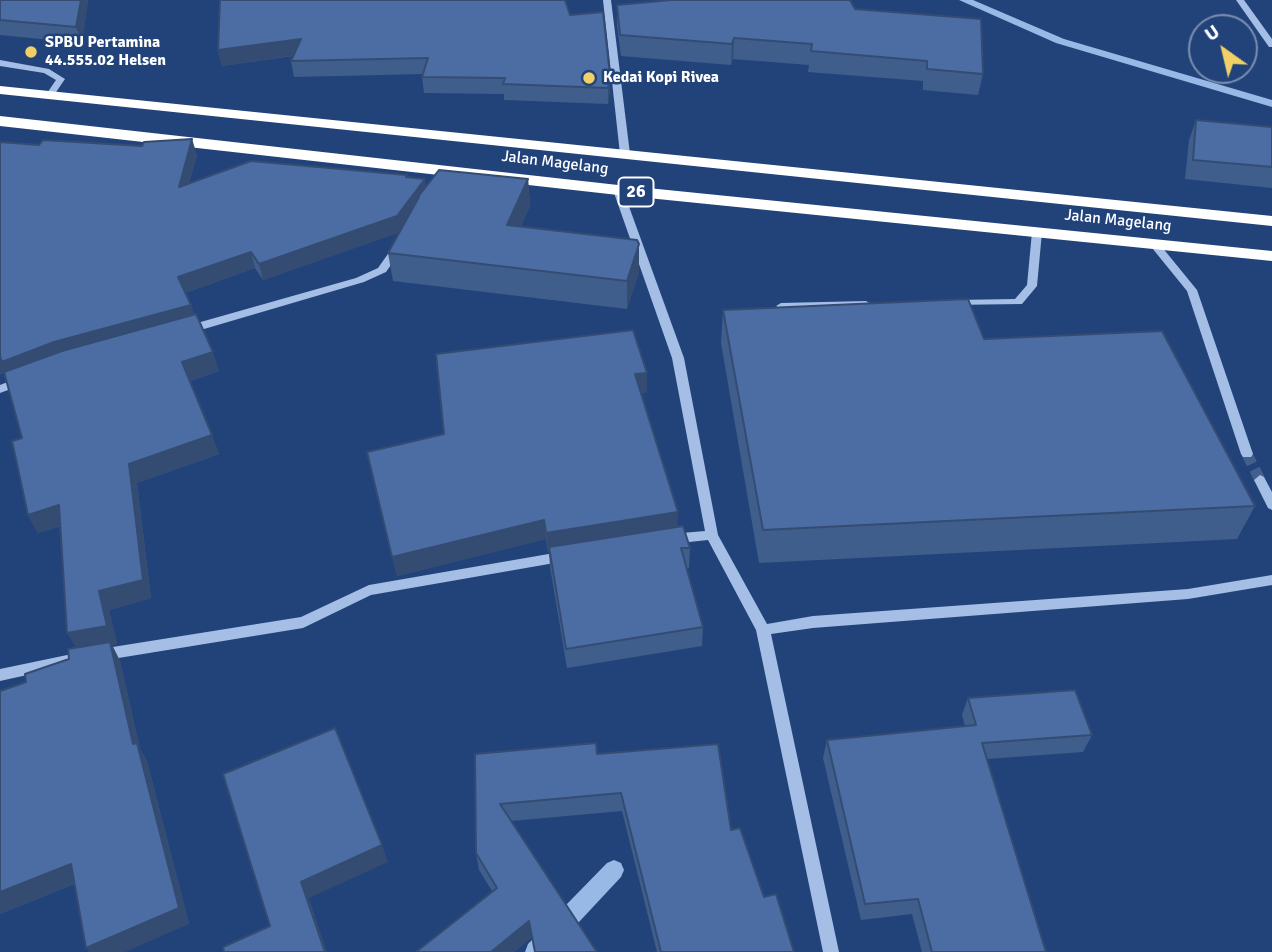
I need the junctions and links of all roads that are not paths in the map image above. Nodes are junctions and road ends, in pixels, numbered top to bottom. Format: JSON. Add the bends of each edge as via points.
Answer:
{"nodes":[{"id":1,"x":607,"y":0,"type":"edge"},
{"id":2,"x":1240,"y":0,"type":"edge"},
{"id":3,"x":1272,"y":45,"type":"edge"},
{"id":4,"x":0,"y":63,"type":"edge"},
{"id":5,"x":0,"y":90,"type":"edge"},
{"id":6,"x":49,"y":96,"type":"junction"},
{"id":7,"x":0,"y":121,"type":"edge"},
{"id":8,"x":625,"y":154,"type":"junction"},
{"id":9,"x":459,"y":171,"type":"junction"},
{"id":10,"x":444,"y":186,"type":"edge"},
{"id":11,"x":618,"y":190,"type":"junction"},
{"id":12,"x":1272,"y":221,"type":"edge"},
{"id":13,"x":1037,"y":232,"type":"junction"},
{"id":14,"x":407,"y":234,"type":"edge"},
{"id":15,"x":1153,"y":243,"type":"junction"},
{"id":16,"x":1272,"y":256,"type":"edge"},
{"id":17,"x":948,"y":303,"type":"edge"},
{"id":18,"x":878,"y":304,"type":"edge"},
{"id":19,"x":781,"y":306,"type":"edge"},
{"id":20,"x":174,"y":334,"type":"edge"},
{"id":21,"x":33,"y":376,"type":"edge"},
{"id":22,"x":0,"y":389,"type":"edge"},
{"id":23,"x":1247,"y":454,"type":"tunnel mouth"},
{"id":24,"x":1260,"y":481,"type":"tunnel mouth"},
{"id":25,"x":1272,"y":505,"type":"edge"},
{"id":26,"x":712,"y":535,"type":"junction"},
{"id":27,"x":653,"y":542,"type":"edge"},
{"id":28,"x":586,"y":553,"type":"edge"},
{"id":29,"x":1272,"y":580,"type":"edge"},
{"id":30,"x":763,"y":629,"type":"junction"},
{"id":31,"x":0,"y":676,"type":"edge"},
{"id":32,"x":831,"y":952,"type":"edge"}],
"edges":[{"from":1,"to":8,"type":"street"},
{"from":2,"to":3,"type":"street"},
{"from":4,"to":6,"type":"street","via":[[46,71],[61,79]]},
{"from":5,"to":6,"type":"highway","name":"Jalan Magelang","number":"26"},
{"from":6,"to":8,"type":"highway","name":"Jalan Magelang","number":"26"},
{"from":7,"to":9,"type":"highway","name":"Jalan Magelang","number":"26"},
{"from":8,"to":12,"type":"highway","name":"Jalan Magelang","number":"26"},
{"from":9,"to":10,"type":"street"},
{"from":9,"to":11,"type":"highway","name":"Jalan Magelang","number":"26"},
{"from":11,"to":13,"type":"highway","name":"Jalan Magelang","number":"26"},
{"from":11,"to":26,"type":"street","via":[[678,358]]},
{"from":13,"to":15,"type":"highway","name":"Jalan Magelang","number":"26"},
{"from":13,"to":17,"type":"street","via":[[1032,286],[1018,302]]},
{"from":14,"to":20,"type":"street","via":[[382,270],[360,280]]},
{"from":15,"to":16,"type":"highway","name":"Jalan Magelang","number":"26"},
{"from":15,"to":23,"type":"street","via":[[1192,290]]},
{"from":18,"to":19,"type":"street"},
{"from":21,"to":22,"type":"street"},
{"from":24,"to":25,"type":"street"},
{"from":26,"to":27,"type":"street"},
{"from":26,"to":30,"type":"street"},
{"from":28,"to":31,"type":"street","via":[[369,590],[303,622]]},
{"from":29,"to":30,"type":"street","via":[[1188,594]]},
{"from":30,"to":32,"type":"street"}]}
